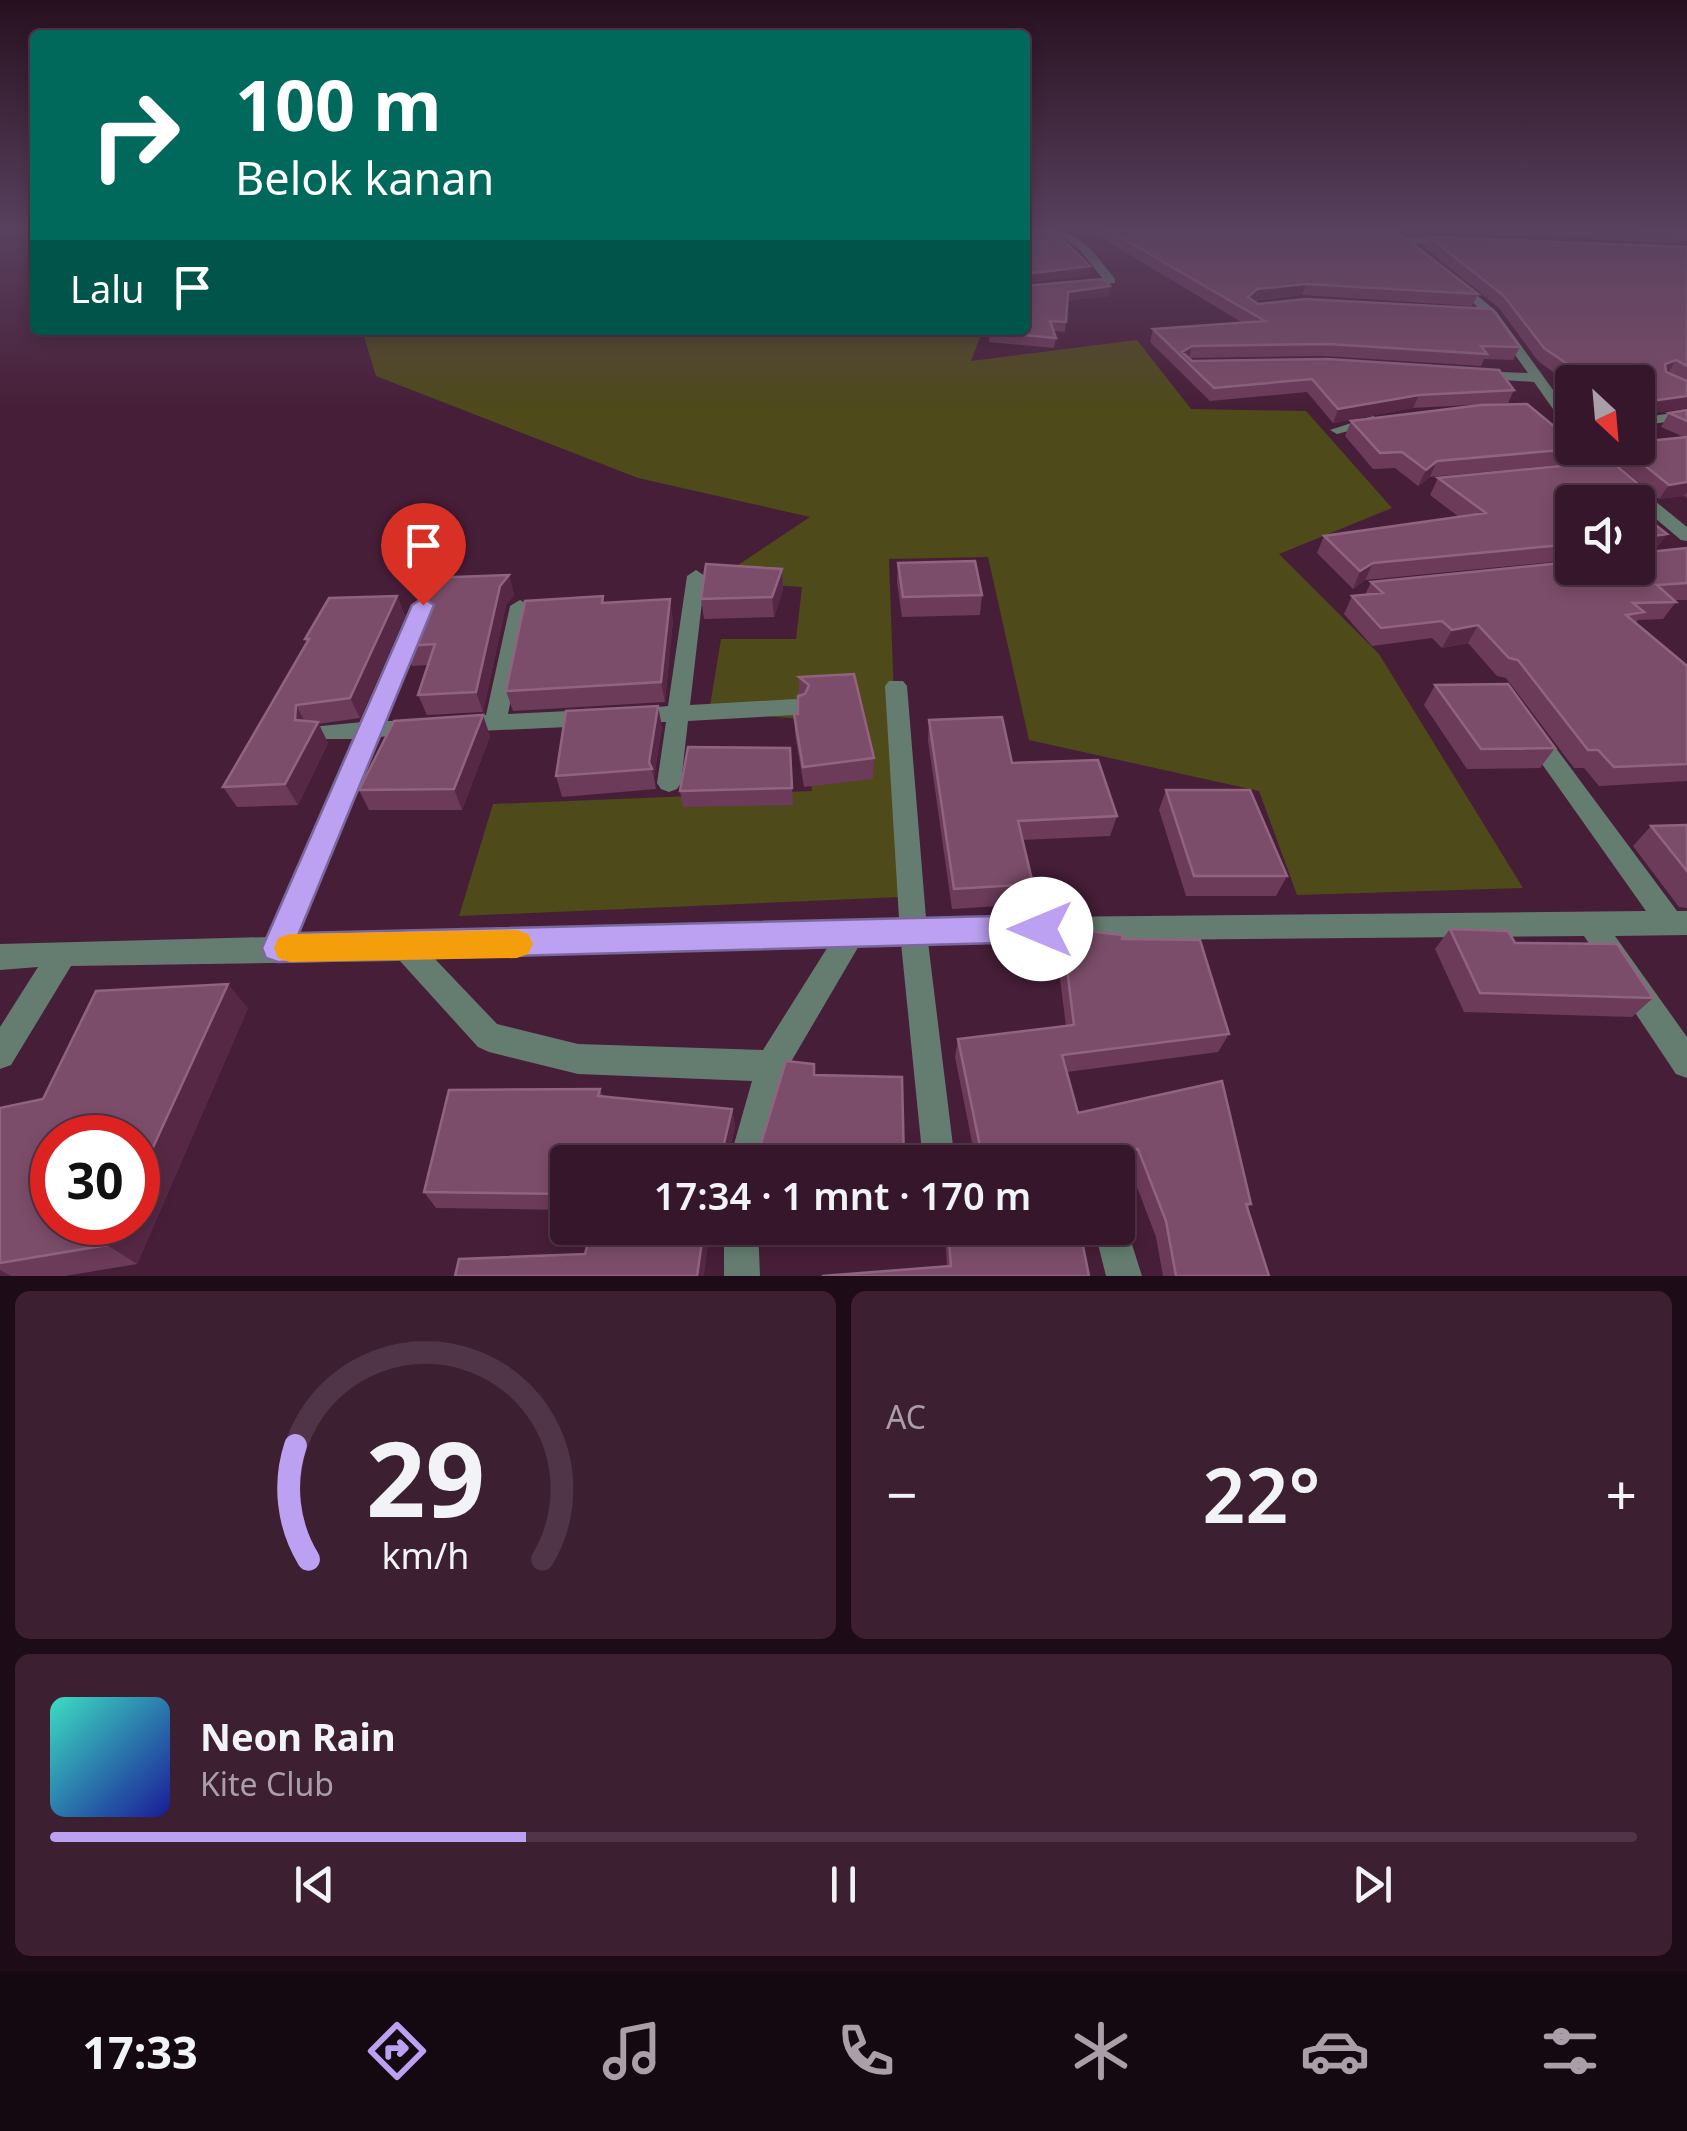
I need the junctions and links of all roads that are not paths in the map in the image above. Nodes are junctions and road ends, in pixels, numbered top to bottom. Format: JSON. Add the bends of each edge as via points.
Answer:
{"nodes":[{"id":1,"x":1466,"y":291,"type":"edge"},
{"id":2,"x":1473,"y":313,"type":"edge"},
{"id":3,"x":1492,"y":314,"type":"junction"},
{"id":4,"x":1461,"y":375,"type":"edge"},
{"id":5,"x":1540,"y":378,"type":"junction"},
{"id":6,"x":1555,"y":400,"type":"edge"},
{"id":7,"x":1547,"y":412,"type":"dead end"},
{"id":8,"x":1555,"y":415,"type":"edge"},
{"id":9,"x":1687,"y":415,"type":"edge"},
{"id":10,"x":1387,"y":417,"type":"edge"},
{"id":11,"x":1655,"y":420,"type":"edge"},
{"id":12,"x":1337,"y":430,"type":"dead end"},
{"id":13,"x":1603,"y":465,"type":"edge"},
{"id":14,"x":1606,"y":468,"type":"junction"},
{"id":15,"x":1586,"y":470,"type":"edge"},
{"id":16,"x":1687,"y":536,"type":"edge"},
{"id":17,"x":696,"y":576,"type":"dead end"},
{"id":18,"x":423,"y":605,"type":"edge"},
{"id":19,"x":520,"y":606,"type":"edge"},
{"id":20,"x":896,"y":686,"type":"dead end"},
{"id":21,"x":795,"y":707,"type":"edge"},
{"id":22,"x":676,"y":714,"type":"junction"},
{"id":23,"x":1520,"y":716,"type":"edge"},
{"id":24,"x":496,"y":721,"type":"junction"},
{"id":25,"x":372,"y":731,"type":"junction"},
{"id":26,"x":318,"y":732,"type":"edge"},
{"id":27,"x":669,"y":783,"type":"dead end"},
{"id":28,"x":1678,"y":923,"type":"edge"},
{"id":29,"x":1591,"y":924,"type":"junction"},
{"id":30,"x":913,"y":930,"type":"junction"},
{"id":31,"x":852,"y":933,"type":"junction"},
{"id":32,"x":278,"y":948,"type":"junction"},
{"id":33,"x":406,"y":948,"type":"junction"},
{"id":34,"x":62,"y":953,"type":"junction"},
{"id":35,"x":0,"y":957,"type":"edge"},
{"id":36,"x":0,"y":1054,"type":"edge"},
{"id":37,"x":1687,"y":1062,"type":"edge"},
{"id":38,"x":771,"y":1066,"type":"junction"},
{"id":39,"x":749,"y":1145,"type":"edge"},
{"id":40,"x":937,"y":1145,"type":"edge"},
{"id":41,"x":741,"y":1245,"type":"edge"},
{"id":42,"x":1116,"y":1245,"type":"edge"},
{"id":43,"x":742,"y":1276,"type":"edge"},
{"id":44,"x":1124,"y":1276,"type":"edge"}],
"edges":[{"from":1,"to":3,"type":"street"},
{"from":2,"to":3,"type":"street"},
{"from":3,"to":5,"type":"street"},
{"from":4,"to":5,"type":"street"},
{"from":5,"to":6,"type":"street"},
{"from":7,"to":8,"type":"street"},
{"from":9,"to":11,"type":"street"},
{"from":10,"to":12,"type":"street"},
{"from":13,"to":14,"type":"street"},
{"from":14,"to":15,"type":"street"},
{"from":14,"to":16,"type":"street"},
{"from":17,"to":22,"type":"street"},
{"from":18,"to":25,"type":"street"},
{"from":19,"to":24,"type":"street"},
{"from":20,"to":30,"type":"street"},
{"from":21,"to":22,"type":"street"},
{"from":22,"to":24,"type":"street"},
{"from":22,"to":27,"type":"street"},
{"from":23,"to":28,"type":"street"},
{"from":24,"to":25,"type":"street"},
{"from":25,"to":26,"type":"street"},
{"from":25,"to":32,"type":"street"},
{"from":28,"to":29,"type":"street"},
{"from":29,"to":30,"type":"street"},
{"from":29,"to":37,"type":"street"},
{"from":30,"to":31,"type":"street"},
{"from":30,"to":40,"type":"street"},
{"from":31,"to":33,"type":"street"},
{"from":31,"to":38,"type":"street"},
{"from":32,"to":33,"type":"street"},
{"from":32,"to":34,"type":"street"},
{"from":33,"to":38,"type":"street","via":[[489,1036],[578,1059]]},
{"from":34,"to":35,"type":"street"},
{"from":34,"to":36,"type":"street"},
{"from":38,"to":39,"type":"street"},
{"from":41,"to":43,"type":"street"},
{"from":42,"to":44,"type":"street"}]}
